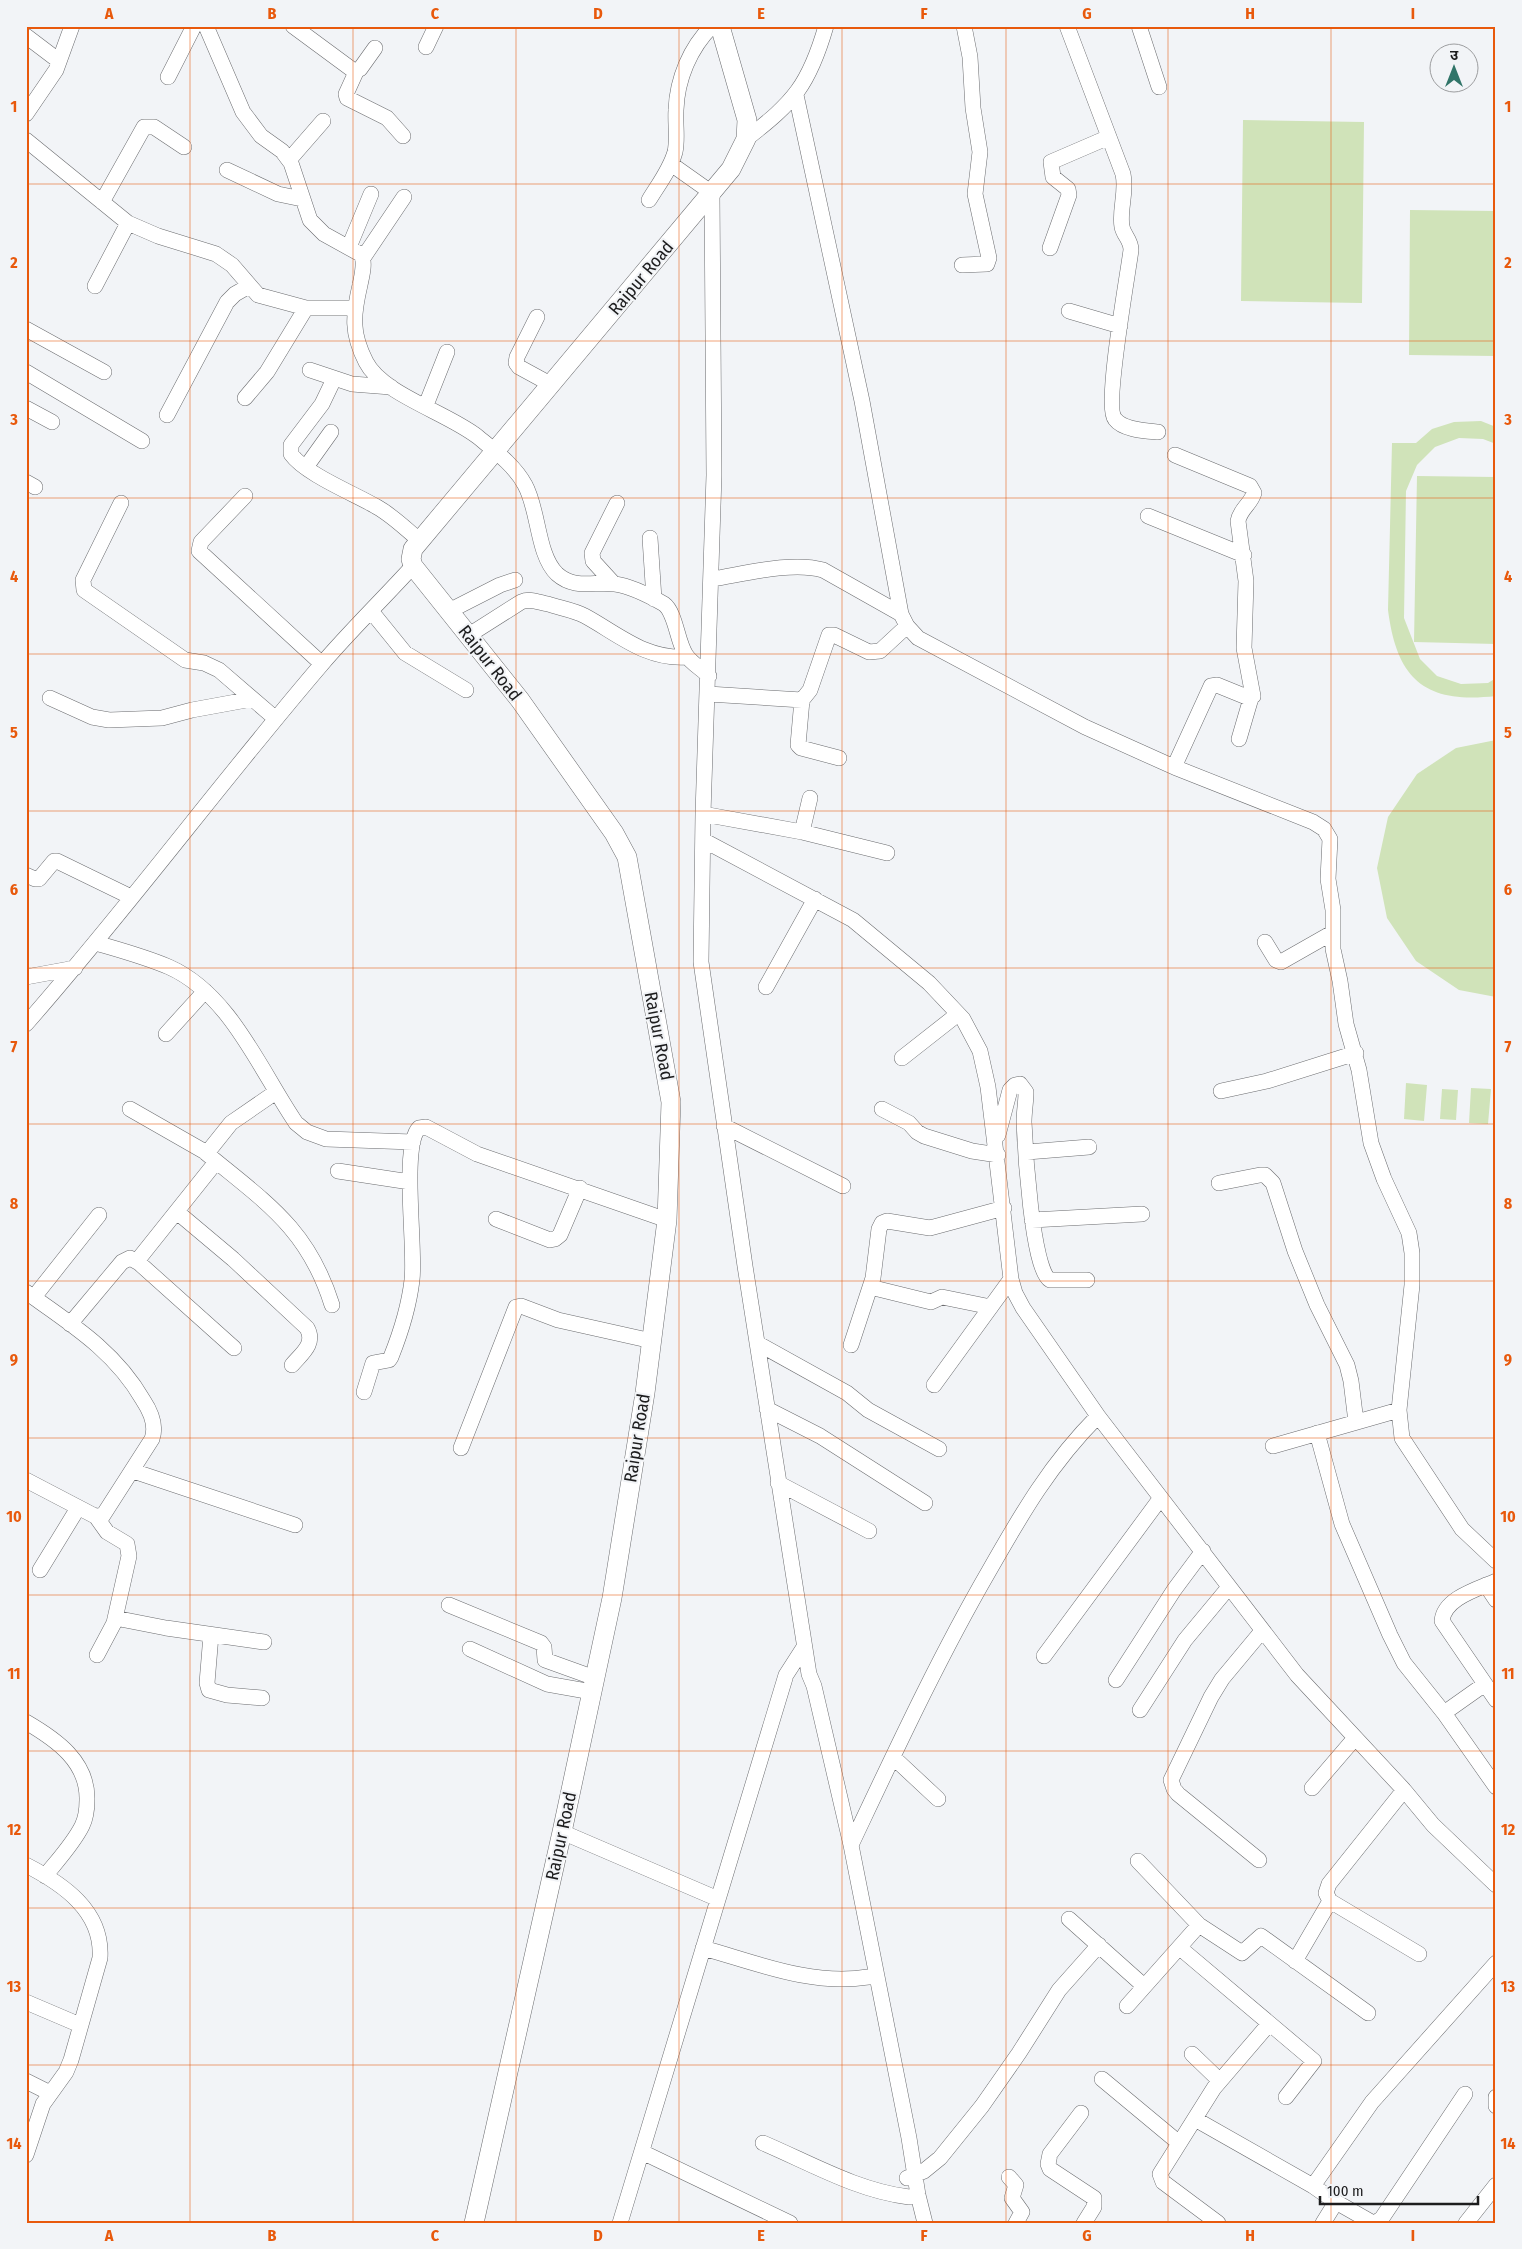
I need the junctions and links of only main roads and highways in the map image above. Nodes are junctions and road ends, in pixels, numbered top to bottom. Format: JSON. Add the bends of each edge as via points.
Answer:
{"nodes":[{"id":1,"x":720,"y":26,"type":"edge"},
{"id":2,"x":474,"y":2223,"type":"edge"}],
"edges":[{"from":1,"to":2,"type":"main road","name":"Raipur Road","via":[[746,110],[748,129],[731,168],[411,554],[414,566],[520,700],[614,833],[627,857],[670,1102],[668,1220],[612,1598]]}]}
